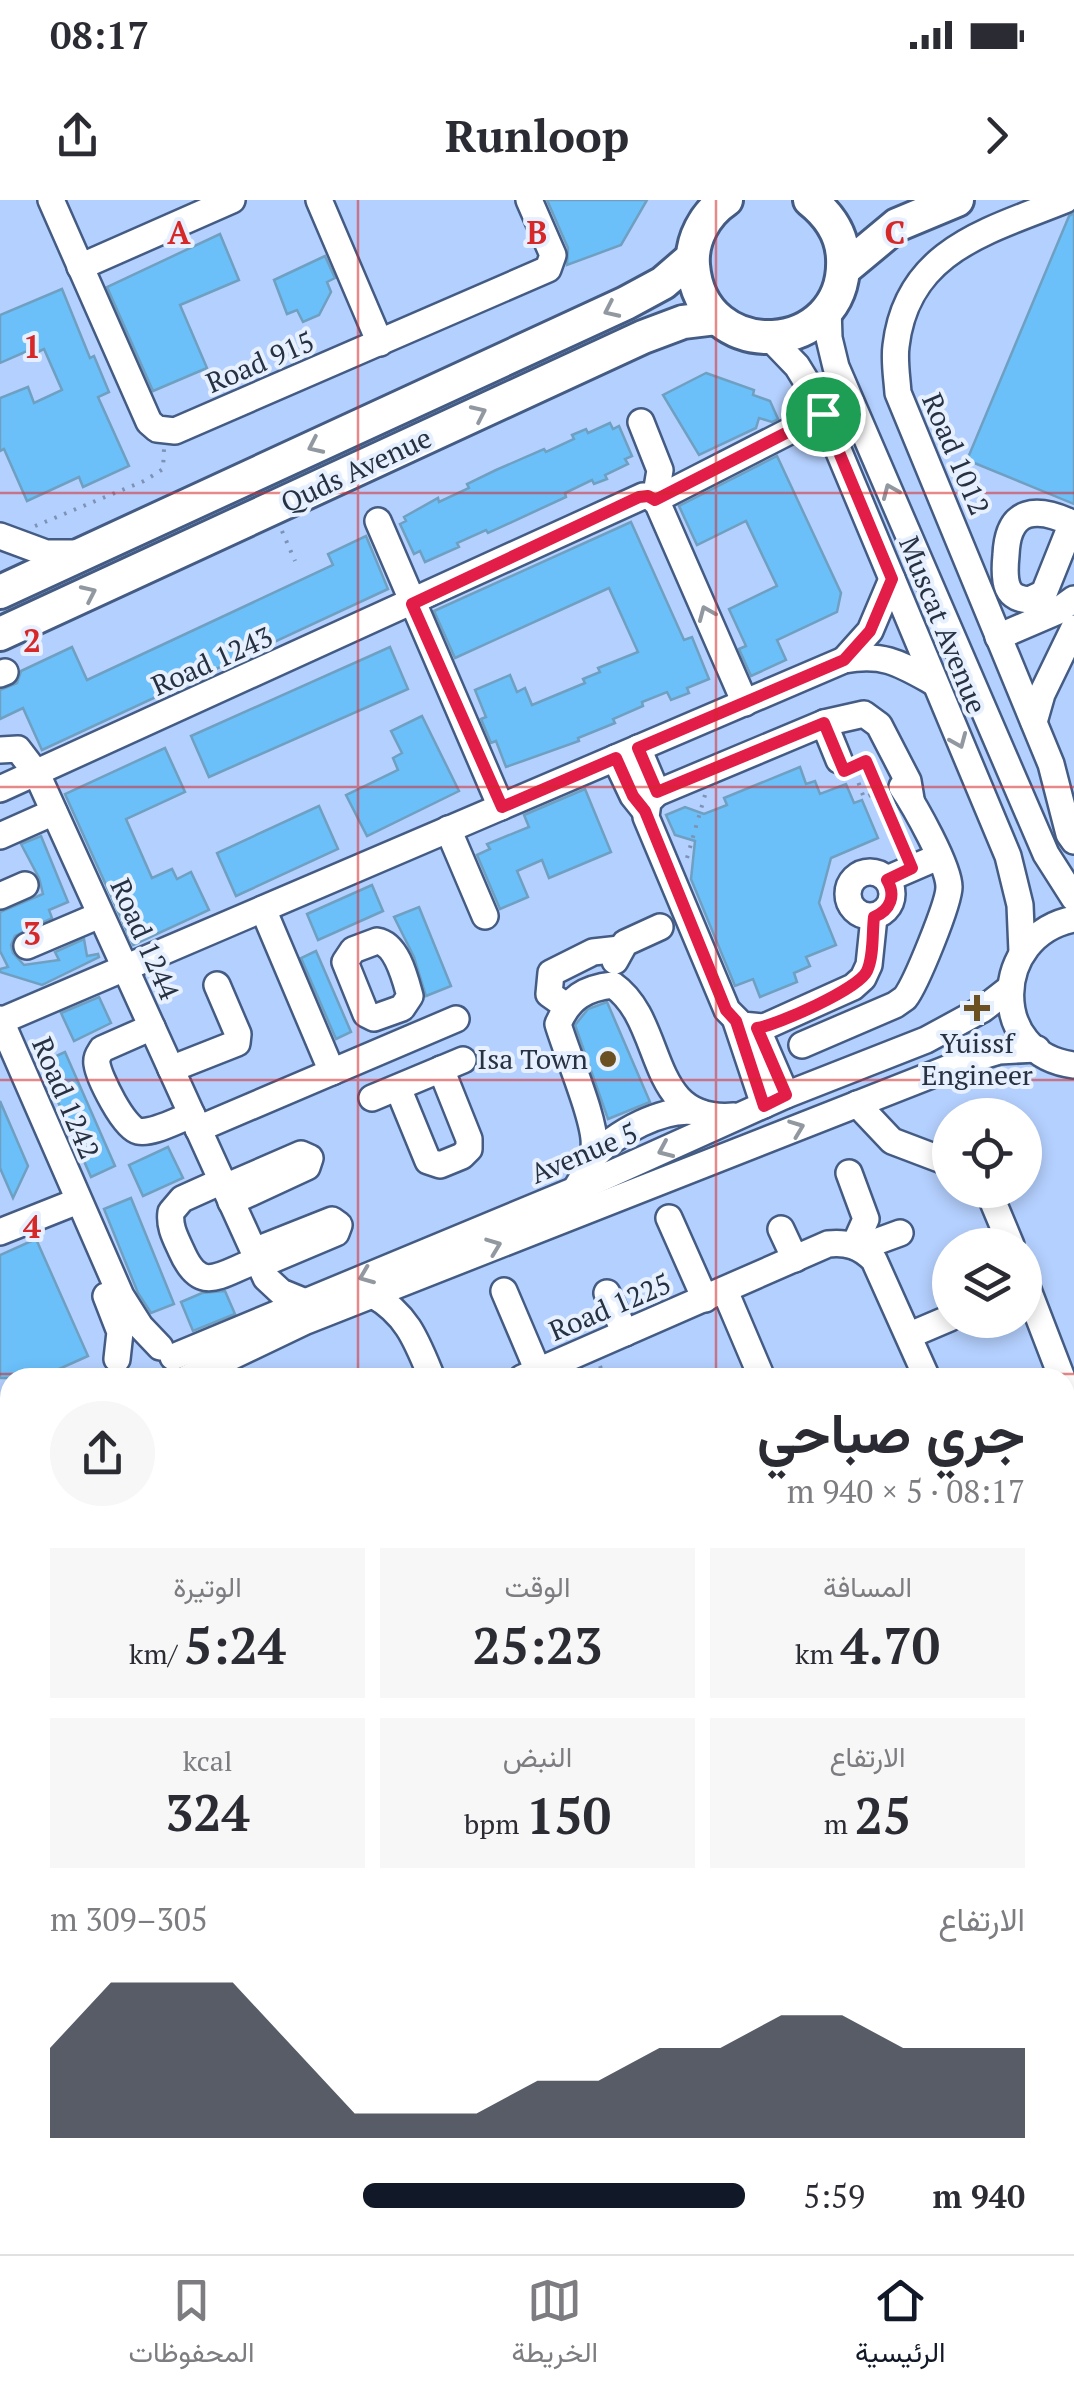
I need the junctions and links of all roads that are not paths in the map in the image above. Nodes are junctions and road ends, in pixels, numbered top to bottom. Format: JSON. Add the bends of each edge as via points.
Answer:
{"nodes":[{"id":1,"x":51,"y":200,"type":"edge"},
{"id":2,"x":232,"y":200,"type":"edge"},
{"id":3,"x":319,"y":200,"type":"edge"},
{"id":4,"x":529,"y":200,"type":"edge"},
{"id":5,"x":726,"y":200,"type":"edge"},
{"id":6,"x":810,"y":200,"type":"edge"},
{"id":7,"x":957,"y":200,"type":"edge"},
{"id":8,"x":1065,"y":200,"type":"edge"},
{"id":9,"x":692,"y":258,"type":"junction"},
{"id":10,"x":80,"y":267,"type":"junction"},
{"id":11,"x":843,"y":270,"type":"junction"},
{"id":12,"x":828,"y":308,"type":"junction"},
{"id":13,"x":716,"y":318,"type":"junction"},
{"id":14,"x":770,"y":338,"type":"junction"},
{"id":15,"x":380,"y":343,"type":"junction"},
{"id":16,"x":823,"y":414,"type":"junction"},
{"id":17,"x":664,"y":491,"type":"junction"},
{"id":18,"x":378,"y":521,"type":"dead end"},
{"id":19,"x":8,"y":540,"type":"edge"},
{"id":20,"x":84,"y":552,"type":"junction"},
{"id":21,"x":892,"y":579,"type":"junction"},
{"id":22,"x":0,"y":592,"type":"edge"},
{"id":23,"x":1074,"y":599,"type":"edge"},
{"id":24,"x":412,"y":604,"type":"junction"},
{"id":25,"x":1074,"y":618,"type":"edge"},
{"id":26,"x":1074,"y":628,"type":"edge"},
{"id":27,"x":0,"y":634,"type":"edge"},
{"id":28,"x":1001,"y":645,"type":"junction"},
{"id":29,"x":844,"y":660,"type":"junction"},
{"id":30,"x":933,"y":682,"type":"junction"},
{"id":31,"x":745,"y":703,"type":"junction"},
{"id":32,"x":1034,"y":722,"type":"junction"},
{"id":33,"x":824,"y":723,"type":"junction"},
{"id":34,"x":0,"y":750,"type":"edge"},
{"id":35,"x":626,"y":753,"type":"junction"},
{"id":36,"x":839,"y":760,"type":"dead end"},
{"id":37,"x":39,"y":778,"type":"junction"},
{"id":38,"x":0,"y":789,"type":"edge"},
{"id":39,"x":0,"y":800,"type":"edge"},
{"id":40,"x":651,"y":802,"type":"junction"},
{"id":41,"x":502,"y":807,"type":"junction"},
{"id":42,"x":54,"y":812,"type":"junction"},
{"id":43,"x":448,"y":830,"type":"junction"},
{"id":44,"x":0,"y":836,"type":"edge"},
{"id":45,"x":1074,"y":841,"type":"edge"},
{"id":46,"x":938,"y":857,"type":"junction"},
{"id":47,"x":883,"y":868,"type":"junction"},
{"id":48,"x":26,"y":885,"type":"dead end"},
{"id":49,"x":0,"y":896,"type":"edge"},
{"id":50,"x":1074,"y":898,"type":"edge"},
{"id":51,"x":263,"y":909,"type":"junction"},
{"id":52,"x":100,"y":915,"type":"junction"},
{"id":53,"x":485,"y":916,"type":"dead end"},
{"id":54,"x":874,"y":917,"type":"junction"},
{"id":55,"x":1074,"y":919,"type":"edge"},
{"id":56,"x":660,"y":927,"type":"dead end"},
{"id":57,"x":27,"y":946,"type":"dead end"},
{"id":58,"x":620,"y":950,"type":"junction"},
{"id":59,"x":1022,"y":952,"type":"junction"},
{"id":60,"x":124,"y":968,"type":"junction"},
{"id":61,"x":613,"y":985,"type":"junction"},
{"id":62,"x":217,"y":986,"type":"dead end"},
{"id":63,"x":1010,"y":988,"type":"junction"},
{"id":64,"x":842,"y":992,"type":"junction"},
{"id":65,"x":566,"y":1006,"type":"junction"},
{"id":66,"x":385,"y":1015,"type":"dead end"},
{"id":67,"x":456,"y":1018,"type":"dead end"},
{"id":68,"x":0,"y":1020,"type":"edge"},
{"id":69,"x":856,"y":1022,"type":"junction"},
{"id":70,"x":746,"y":1024,"type":"junction"},
{"id":71,"x":152,"y":1026,"type":"junction"},
{"id":72,"x":926,"y":1040,"type":"junction"},
{"id":73,"x":396,"y":1044,"type":"junction"},
{"id":74,"x":802,"y":1045,"type":"dead end"},
{"id":75,"x":1037,"y":1049,"type":"junction"},
{"id":76,"x":1072,"y":1067,"type":"edge"},
{"id":77,"x":171,"y":1069,"type":"junction"},
{"id":78,"x":332,"y":1072,"type":"junction"},
{"id":79,"x":404,"y":1085,"type":"junction"},
{"id":80,"x":894,"y":1090,"type":"junction"},
{"id":81,"x":372,"y":1098,"type":"dead end"},
{"id":82,"x":775,"y":1100,"type":"junction"},
{"id":83,"x":857,"y":1104,"type":"junction"},
{"id":84,"x":701,"y":1113,"type":"junction"},
{"id":85,"x":739,"y":1115,"type":"junction"},
{"id":86,"x":195,"y":1122,"type":"junction"},
{"id":87,"x":915,"y":1151,"type":"junction"},
{"id":88,"x":932,"y":1157,"type":"edge"},
{"id":89,"x":591,"y":1160,"type":"junction"},
{"id":90,"x":849,"y":1173,"type":"dead end"},
{"id":91,"x":226,"y":1190,"type":"junction"},
{"id":92,"x":574,"y":1190,"type":"junction"},
{"id":93,"x":78,"y":1201,"type":"junction"},
{"id":94,"x":669,"y":1218,"type":"dead end"},
{"id":95,"x":2,"y":1228,"type":"edge"},
{"id":96,"x":782,"y":1229,"type":"dead end"},
{"id":97,"x":900,"y":1233,"type":"dead end"},
{"id":98,"x":856,"y":1247,"type":"junction"},
{"id":99,"x":795,"y":1259,"type":"junction"},
{"id":100,"x":259,"y":1263,"type":"junction"},
{"id":101,"x":418,"y":1276,"type":"junction"},
{"id":102,"x":504,"y":1291,"type":"dead end"},
{"id":103,"x":607,"y":1292,"type":"dead end"},
{"id":104,"x":373,"y":1295,"type":"junction"},
{"id":105,"x":715,"y":1295,"type":"junction"},
{"id":106,"x":303,"y":1301,"type":"junction"},
{"id":107,"x":257,"y":1321,"type":"junction"},
{"id":108,"x":932,"y":1326,"type":"edge"},
{"id":109,"x":1042,"y":1326,"type":"edge"},
{"id":110,"x":412,"y":1329,"type":"junction"},
{"id":111,"x":625,"y":1334,"type":"junction"},
{"id":112,"x":910,"y":1335,"type":"junction"},
{"id":113,"x":175,"y":1365,"type":"edge"},
{"id":114,"x":114,"y":1368,"type":"edge"},
{"id":115,"x":428,"y":1368,"type":"edge"},
{"id":116,"x":528,"y":1368,"type":"edge"},
{"id":117,"x":544,"y":1368,"type":"edge"},
{"id":118,"x":756,"y":1368,"type":"edge"},
{"id":119,"x":923,"y":1368,"type":"edge"},
{"id":120,"x":1058,"y":1368,"type":"edge"}],
"edges":[{"from":1,"to":10,"type":"street"},
{"from":2,"to":10,"type":"street"},
{"from":3,"to":15,"type":"street"},
{"from":4,"to":15,"type":"street","name":"Road 915","via":[[552,255],[548,270]]},
{"from":5,"to":9,"type":"main road","via":[[706,220]]},
{"from":6,"to":11,"type":"main road","via":[[832,222]]},
{"from":7,"to":11,"type":"main road","via":[[897,225]]},
{"from":8,"to":28,"type":"street","name":"Road 1012","via":[[965,240],[924,274],[904,311],[895,348],[898,392]]},
{"from":9,"to":13,"type":"main road","via":[[694,280]]},
{"from":9,"to":20,"type":"main road","name":"Quds Avenue","one_way":true,"via":[[626,303]]},
{"from":10,"to":15,"type":"street","name":"Road 915","via":[[149,422],[165,432]]},
{"from":11,"to":12,"type":"main road"},
{"from":12,"to":14,"type":"main road","via":[[803,330]]},
{"from":50,"to":12,"type":"street","name":"Muscat Avenue","one_way":true,"via":[[1046,854],[836,367]]},
{"from":13,"to":14,"type":"main road","via":[[741,334]]},
{"from":27,"to":13,"type":"main road","name":"Quds Avenue","one_way":true,"via":[[643,337]]},
{"from":14,"to":16,"type":"street","name":"Muscat Avenue","via":[[796,366]]},
{"from":16,"to":17,"type":"street","name":"Road 1243"},
{"from":16,"to":21,"type":"street","name":"Muscat Avenue"},
{"from":17,"to":17,"type":"street","via":[[674,464],[656,457],[636,424]]},
{"from":17,"to":24,"type":"street","name":"Road 1243"},
{"from":31,"to":17,"type":"street","one_way":true},
{"from":18,"to":24,"type":"street"},
{"from":19,"to":20,"type":"street","via":[[46,553]]},
{"from":20,"to":22,"type":"main road","name":"Quds Avenue"},
{"from":21,"to":29,"type":"street","via":[[870,631]]},
{"from":21,"to":30,"type":"street","name":"Muscat Avenue"},
{"from":23,"to":28,"type":"street"},
{"from":24,"to":37,"type":"street","name":"Road 1243"},
{"from":24,"to":41,"type":"street"},
{"from":25,"to":28,"type":"street"},
{"from":26,"to":32,"type":"street"},
{"from":28,"to":32,"type":"street","name":"Road 1012"},
{"from":29,"to":30,"type":"street","via":[[890,659]]},
{"from":29,"to":31,"type":"street"},
{"from":30,"to":59,"type":"street","name":"Muscat Avenue","one_way":true,"via":[[1008,856]]},
{"from":31,"to":35,"type":"street"},
{"from":32,"to":45,"type":"street","name":"Road 1012"},
{"from":33,"to":36,"type":"street"},
{"from":33,"to":40,"type":"street"},
{"from":33,"to":46,"type":"street","via":[[869,716],[879,725],[897,785]]},
{"from":34,"to":37,"type":"street","via":[[18,748]]},
{"from":35,"to":40,"type":"street"},
{"from":35,"to":41,"type":"street"},
{"from":37,"to":38,"type":"street"},
{"from":37,"to":39,"type":"street"},
{"from":37,"to":42,"type":"street","name":"Road 1244"},
{"from":40,"to":70,"type":"street","via":[[670,873],[726,1010]]},
{"from":41,"to":43,"type":"street"},
{"from":42,"to":44,"type":"street"},
{"from":42,"to":52,"type":"street","name":"Road 1244"},
{"from":43,"to":51,"type":"street"},
{"from":43,"to":53,"type":"street","via":[[454,872]]},
{"from":46,"to":47,"type":"street","via":[[912,868]]},
{"from":46,"to":69,"type":"street","via":[[948,896],[912,987],[901,1002]]},
{"from":47,"to":54,"type":"street","via":[[891,902]]},
{"from":47,"to":54,"type":"street","via":[[861,874],[848,893],[858,914]]},
{"from":48,"to":49,"type":"street"},
{"from":51,"to":60,"type":"street"},
{"from":51,"to":78,"type":"street"},
{"from":52,"to":57,"type":"street"},
{"from":52,"to":60,"type":"street","name":"Road 1244"},
{"from":54,"to":64,"type":"street","via":[[867,972]]},
{"from":55,"to":59,"type":"street","via":[[1040,932]]},
{"from":56,"to":58,"type":"street"},
{"from":58,"to":61,"type":"street"},
{"from":58,"to":65,"type":"street","via":[[593,952],[556,968],[549,994]]},
{"from":59,"to":63,"type":"street"},
{"from":60,"to":68,"type":"street"},
{"from":60,"to":71,"type":"street","name":"Road 1244"},
{"from":61,"to":65,"type":"street","via":[[596,987]]},
{"from":61,"to":84,"type":"street","via":[[637,1012],[672,1090]]},
{"from":62,"to":77,"type":"street","via":[[237,1043]]},
{"from":63,"to":72,"type":"street","name":"Avenue 5"},
{"from":63,"to":75,"type":"street","via":[[1019,1028]]},
{"from":64,"to":69,"type":"street"},
{"from":64,"to":70,"type":"street"},
{"from":65,"to":89,"type":"street","via":[[558,1024],[591,1126]]},
{"from":66,"to":73,"type":"street"},
{"from":67,"to":73,"type":"street"},
{"from":68,"to":93,"type":"street","name":"Road 1242"},
{"from":69,"to":74,"type":"street"},
{"from":70,"to":82,"type":"street"},
{"from":71,"to":77,"type":"street","name":"Road 1244"},
{"from":71,"to":86,"type":"street","via":[[102,1048],[99,1070],[134,1130]]},
{"from":72,"to":82,"type":"street","name":"Avenue 5"},
{"from":72,"to":83,"type":"street","via":[[910,1061],[867,1080]]},
{"from":73,"to":78,"type":"street"},
{"from":73,"to":79,"type":"street"},
{"from":75,"to":76,"type":"street"},
{"from":75,"to":80,"type":"street","name":"Avenue 5","via":[[985,1055]]},
{"from":77,"to":86,"type":"street","name":"Road 1244"},
{"from":78,"to":86,"type":"street"},
{"from":79,"to":79,"type":"street","via":[[428,1161],[440,1165],[462,1156],[469,1140],[452,1065]]},
{"from":79,"to":81,"type":"street"},
{"from":80,"to":83,"type":"street","name":"Avenue 5"},
{"from":80,"to":87,"type":"street","via":[[893,1131]]},
{"from":82,"to":85,"type":"street","name":"Avenue 5"},
{"from":83,"to":87,"type":"street","via":[[892,1141]]},
{"from":101,"to":83,"type":"street","name":"Avenue 5","one_way":true},
{"from":84,"to":85,"type":"street"},
{"from":84,"to":89,"type":"street","via":[[665,1115],[612,1140]]},
{"from":85,"to":92,"type":"street","name":"Avenue 5","one_way":true},
{"from":86,"to":91,"type":"street","name":"Road 1244"},
{"from":87,"to":88,"type":"street"},
{"from":89,"to":92,"type":"street"},
{"from":90,"to":98,"type":"street","via":[[866,1219]]},
{"from":91,"to":100,"type":"street","name":"Road 1244"},
{"from":91,"to":100,"type":"street","via":[[177,1202],[171,1212],[189,1269],[208,1278]]},
{"from":92,"to":106,"type":"street","name":"Avenue 5","one_way":true},
{"from":93,"to":95,"type":"street"},
{"from":93,"to":113,"type":"street","name":"Road 1242","via":[[130,1312]]},
{"from":93,"to":114,"type":"street","name":"Road 1242","via":[[81,1232],[120,1332]]},
{"from":94,"to":105,"type":"street","name":"Road 1225"},
{"from":96,"to":99,"type":"street"},
{"from":97,"to":98,"type":"street","name":"Road 1225"},
{"from":98,"to":99,"type":"street","name":"Road 1225","via":[[828,1244]]},
{"from":98,"to":112,"type":"street","via":[[880,1269]]},
{"from":99,"to":105,"type":"street","name":"Road 1225"},
{"from":100,"to":106,"type":"street","via":[[282,1292]]},
{"from":100,"to":107,"type":"street"},
{"from":101,"to":104,"type":"street","name":"Avenue 5"},
{"from":101,"to":110,"type":"street"},
{"from":102,"to":116,"type":"street","name":"Road 1225"},
{"from":103,"to":111,"type":"street"},
{"from":104,"to":110,"type":"street"},
{"from":104,"to":113,"type":"street","name":"Avenue 5"},
{"from":105,"to":111,"type":"street","name":"Road 1225"},
{"from":105,"to":118,"type":"street"},
{"from":106,"to":107,"type":"street","name":"Avenue 5"},
{"from":107,"to":113,"type":"street","name":"Avenue 5"},
{"from":108,"to":112,"type":"street"},
{"from":109,"to":120,"type":"street"},
{"from":110,"to":115,"type":"street"},
{"from":111,"to":117,"type":"street","name":"Road 1225"},
{"from":112,"to":119,"type":"street"},
{"from":113,"to":114,"type":"street","via":[[136,1345]]}]}
